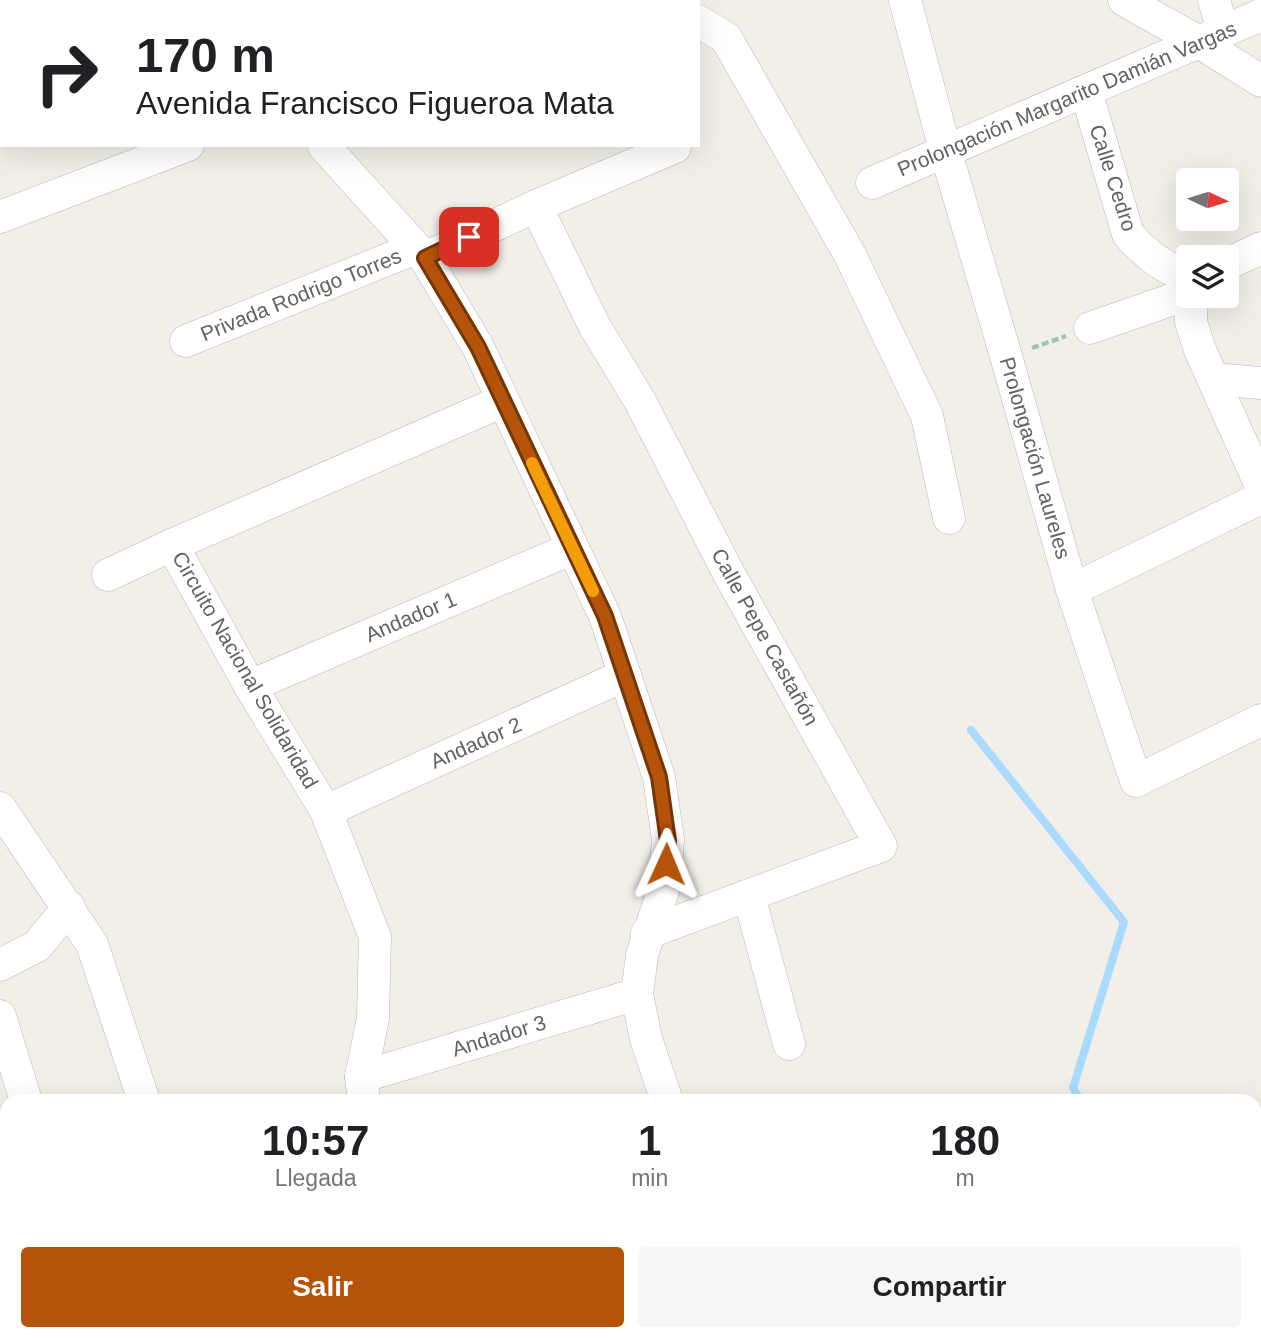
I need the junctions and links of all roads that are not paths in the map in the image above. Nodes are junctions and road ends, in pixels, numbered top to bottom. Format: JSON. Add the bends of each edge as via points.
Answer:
{"nodes":[{"id":1,"x":905,"y":0,"type":"edge"},
{"id":2,"x":1124,"y":0,"type":"edge"},
{"id":3,"x":1214,"y":0,"type":"edge"},
{"id":4,"x":1261,"y":15,"type":"edge"},
{"id":5,"x":700,"y":22,"type":"edge"},
{"id":6,"x":1211,"y":37,"type":"junction"},
{"id":7,"x":1261,"y":81,"type":"edge"},
{"id":8,"x":1086,"y":91,"type":"junction"},
{"id":9,"x":183,"y":147,"type":"edge"},
{"id":10,"x":325,"y":147,"type":"edge"},
{"id":11,"x":675,"y":147,"type":"dead end"},
{"id":12,"x":946,"y":153,"type":"junction"},
{"id":13,"x":872,"y":183,"type":"dead end"},
{"id":14,"x":536,"y":206,"type":"junction"},
{"id":15,"x":0,"y":218,"type":"edge"},
{"id":16,"x":1261,"y":248,"type":"edge"},
{"id":17,"x":420,"y":253,"type":"junction"},
{"id":18,"x":1239,"y":258,"type":"edge"},
{"id":19,"x":1176,"y":272,"type":"edge"},
{"id":20,"x":1176,"y":300,"type":"edge"},
{"id":21,"x":1190,"y":308,"type":"edge"},
{"id":22,"x":1090,"y":328,"type":"road end"},
{"id":23,"x":186,"y":341,"type":"dead end"},
{"id":24,"x":1215,"y":379,"type":"junction"},
{"id":25,"x":1261,"y":383,"type":"edge"},
{"id":26,"x":503,"y":401,"type":"junction"},
{"id":27,"x":1261,"y":486,"type":"edge"},
{"id":28,"x":1261,"y":498,"type":"edge"},
{"id":29,"x":949,"y":519,"type":"dead end"},
{"id":30,"x":172,"y":545,"type":"junction"},
{"id":31,"x":572,"y":548,"type":"junction"},
{"id":32,"x":108,"y":575,"type":"dead end"},
{"id":33,"x":1072,"y":590,"type":"junction"},
{"id":34,"x":625,"y":674,"type":"junction"},
{"id":35,"x":250,"y":686,"type":"junction"},
{"id":36,"x":1261,"y":720,"type":"edge"},
{"id":37,"x":0,"y":808,"type":"edge"},
{"id":38,"x":326,"y":811,"type":"junction"},
{"id":39,"x":749,"y":896,"type":"junction"},
{"id":40,"x":69,"y":907,"type":"junction"},
{"id":41,"x":647,"y":933,"type":"junction"},
{"id":42,"x":0,"y":965,"type":"edge"},
{"id":43,"x":638,"y":994,"type":"junction"},
{"id":44,"x":0,"y":1017,"type":"edge"},
{"id":45,"x":789,"y":1044,"type":"dead end"},
{"id":46,"x":363,"y":1089,"type":"edge"},
{"id":47,"x":24,"y":1094,"type":"edge"},
{"id":48,"x":142,"y":1094,"type":"edge"},
{"id":49,"x":665,"y":1094,"type":"edge"}],
"edges":[{"from":1,"to":12,"type":"street","name":"Prolongación Laureles"},
{"from":2,"to":6,"type":"street"},
{"from":3,"to":6,"type":"street"},
{"from":4,"to":6,"type":"street","name":"Prolongación Margarito Damián Vargas"},
{"from":5,"to":29,"type":"street","via":[[726,38],[850,255],[927,416]]},
{"from":6,"to":7,"type":"street"},
{"from":6,"to":8,"type":"street","name":"Prolongación Margarito Damián Vargas"},
{"from":8,"to":12,"type":"street","name":"Prolongación Margarito Damián Vargas"},
{"from":8,"to":19,"type":"street","name":"Calle Cedro","via":[[1128,234],[1144,253]]},
{"from":9,"to":15,"type":"street"},
{"from":10,"to":17,"type":"street"},
{"from":11,"to":14,"type":"street","name":"Privada Rodrigo Torres"},
{"from":12,"to":13,"type":"street","name":"Prolongación Margarito Damián Vargas"},
{"from":12,"to":33,"type":"street","name":"Prolongación Laureles"},
{"from":14,"to":17,"type":"street","name":"Privada Rodrigo Torres"},
{"from":14,"to":39,"type":"street","name":"Calle Pepe Castañón","via":[[595,327],[640,401],[729,573],[881,846]]},
{"from":16,"to":18,"type":"street"},
{"from":17,"to":23,"type":"street","name":"Privada Rodrigo Torres"},
{"from":17,"to":26,"type":"street","via":[[478,347]]},
{"from":20,"to":22,"type":"street"},
{"from":21,"to":24,"type":"street","via":[[1200,350]]},
{"from":24,"to":25,"type":"street"},
{"from":24,"to":27,"type":"street"},
{"from":26,"to":30,"type":"street","name":"Circuito Nacional Solidaridad"},
{"from":26,"to":31,"type":"street"},
{"from":28,"to":33,"type":"street"},
{"from":30,"to":32,"type":"street"},
{"from":30,"to":35,"type":"street","name":"Circuito Nacional Solidaridad"},
{"from":31,"to":34,"type":"street","via":[[605,616]]},
{"from":31,"to":35,"type":"street","name":"Andador 1"},
{"from":33,"to":36,"type":"street","name":"Prolongación Laureles","via":[[1136,780]]},
{"from":34,"to":38,"type":"street","name":"Andador 2"},
{"from":34,"to":41,"type":"street","via":[[659,777],[668,841],[664,887]]},
{"from":35,"to":38,"type":"street","name":"Circuito Nacional Solidaridad"},
{"from":37,"to":40,"type":"street"},
{"from":38,"to":46,"type":"street","name":"Circuito Nacional Solidaridad","via":[[375,937],[373,1018]]},
{"from":39,"to":41,"type":"street","name":"Calle Pepe Castañón"},
{"from":39,"to":45,"type":"street"},
{"from":40,"to":42,"type":"street","via":[[37,946]]},
{"from":40,"to":48,"type":"street","via":[[92,944]]},
{"from":41,"to":43,"type":"street"},
{"from":43,"to":46,"type":"street","name":"Andador 3"},
{"from":43,"to":49,"type":"street","via":[[646,1039]]},
{"from":44,"to":47,"type":"street"}]}
